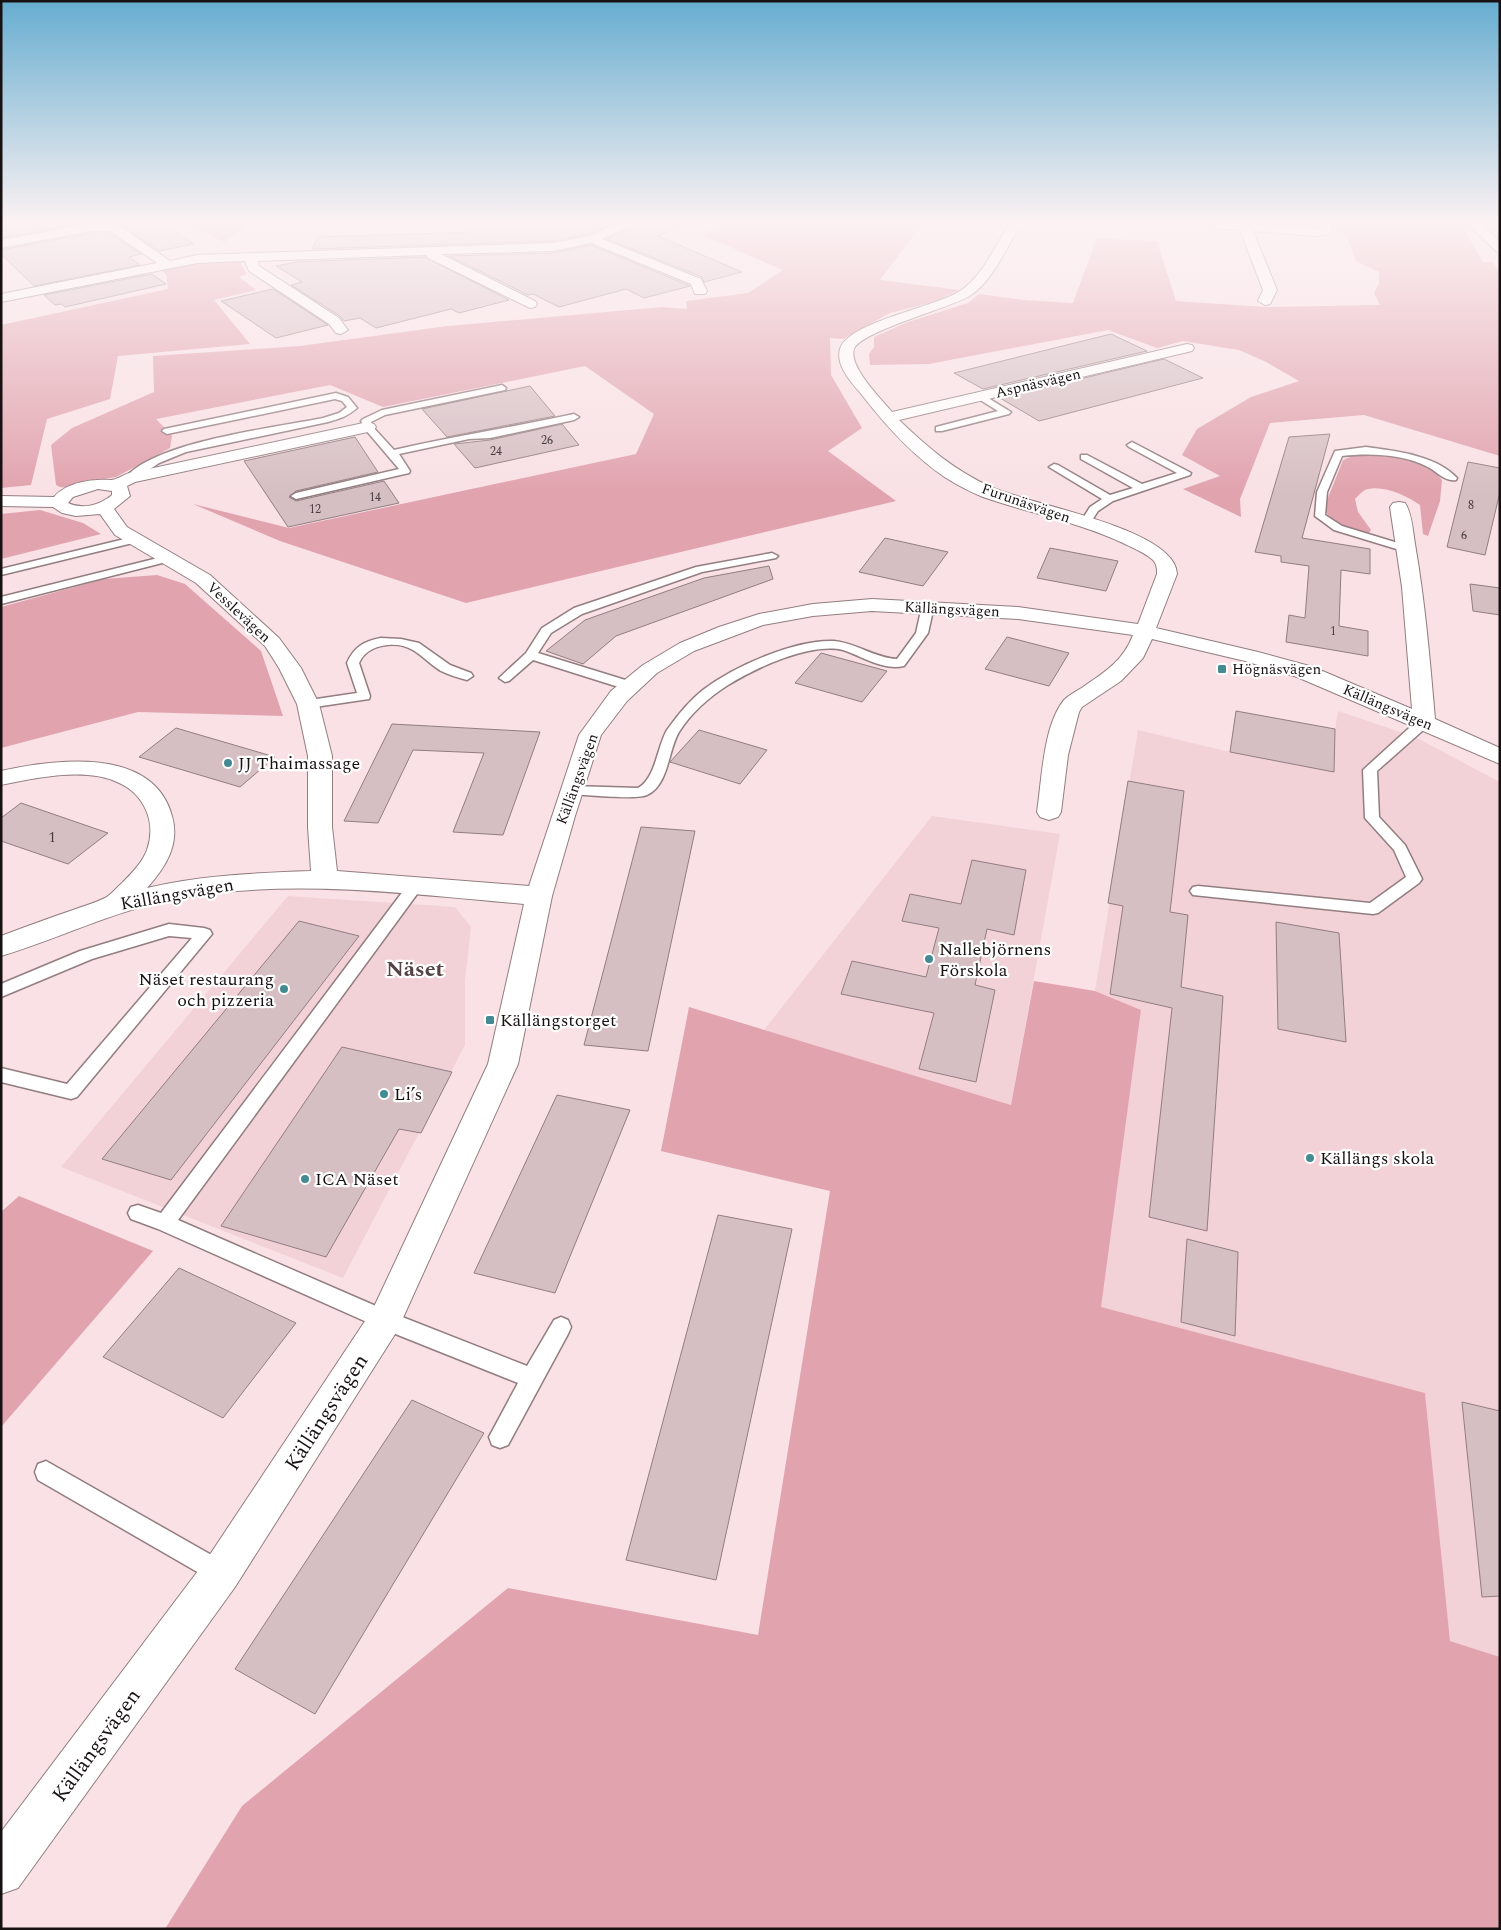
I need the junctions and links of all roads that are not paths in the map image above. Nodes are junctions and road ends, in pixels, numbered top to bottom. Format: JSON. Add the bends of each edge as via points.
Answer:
{"nodes":[{"id":1,"x":323,"y":314,"type":"edge"},
{"id":2,"x":912,"y":314,"type":"edge"},
{"id":3,"x":341,"y":330,"type":"dead end"},
{"id":4,"x":1187,"y":348,"type":"dead end"},
{"id":5,"x":502,"y":388,"type":"dead end"},
{"id":6,"x":980,"y":396,"type":"junction"},
{"id":7,"x":574,"y":417,"type":"dead end"},
{"id":8,"x":888,"y":418,"type":"junction"},
{"id":9,"x":368,"y":427,"type":"junction"},
{"id":10,"x":939,"y":429,"type":"dead end"},
{"id":11,"x":167,"y":430,"type":"dead end"},
{"id":12,"x":1132,"y":444,"type":"dead end"},
{"id":13,"x":392,"y":453,"type":"junction"},
{"id":14,"x":1084,"y":457,"type":"dead end"},
{"id":15,"x":1054,"y":467,"type":"dead end"},
{"id":16,"x":1452,"y":478,"type":"dead end"},
{"id":17,"x":122,"y":482,"type":"junction"},
{"id":18,"x":1141,"y":488,"type":"junction"},
{"id":19,"x":296,"y":496,"type":"dead end"},
{"id":20,"x":1109,"y":499,"type":"junction"},
{"id":21,"x":1,"y":501,"type":"edge"},
{"id":22,"x":60,"y":502,"type":"junction"},
{"id":23,"x":104,"y":507,"type":"junction"},
{"id":24,"x":1399,"y":507,"type":"dead end"},
{"id":25,"x":1085,"y":523,"type":"junction"},
{"id":26,"x":137,"y":539,"type":"junction"},
{"id":27,"x":1408,"y":548,"type":"junction"},
{"id":28,"x":772,"y":556,"type":"dead end"},
{"id":29,"x":170,"y":558,"type":"junction"},
{"id":30,"x":1,"y":572,"type":"edge"},
{"id":31,"x":1,"y":601,"type":"edge"},
{"id":32,"x":928,"y":606,"type":"junction"},
{"id":33,"x":1145,"y":631,"type":"junction"},
{"id":34,"x":531,"y":655,"type":"junction"},
{"id":35,"x":467,"y":676,"type":"dead end"},
{"id":36,"x":505,"y":678,"type":"dead end"},
{"id":37,"x":630,"y":686,"type":"junction"},
{"id":38,"x":308,"y":704,"type":"junction"},
{"id":39,"x":1424,"y":722,"type":"junction"},
{"id":40,"x":1500,"y":757,"type":"edge"},
{"id":41,"x":1,"y":778,"type":"edge"},
{"id":42,"x":571,"y":790,"type":"junction"},
{"id":43,"x":1049,"y":812,"type":"dead end"},
{"id":44,"x":325,"y":879,"type":"junction"},
{"id":45,"x":415,"y":886,"type":"junction"},
{"id":46,"x":1198,"y":892,"type":"dead end"},
{"id":47,"x":539,"y":896,"type":"junction"},
{"id":48,"x":115,"y":904,"type":"junction"},
{"id":49,"x":1,"y":946,"type":"edge"},
{"id":50,"x":1,"y":991,"type":"edge"},
{"id":51,"x":1,"y":1076,"type":"edge"},
{"id":52,"x":138,"y":1213,"type":"dead end"},
{"id":53,"x":165,"y":1223,"type":"junction"},
{"id":54,"x":385,"y":1320,"type":"junction"},
{"id":55,"x":561,"y":1327,"type":"dead end"},
{"id":56,"x":532,"y":1378,"type":"junction"},
{"id":57,"x":500,"y":1437,"type":"dead end"},
{"id":58,"x":46,"y":1472,"type":"dead end"},
{"id":59,"x":221,"y":1573,"type":"junction"},
{"id":60,"x":1,"y":1872,"type":"edge"}],
"edges":[{"from":1,"to":3,"type":"street"},
{"from":2,"to":8,"type":"street","name":"Furunäsvägen","via":[[854,339],[847,349],[852,372]]},
{"from":4,"to":6,"type":"street","name":"Aspnäsvägen"},
{"from":5,"to":9,"type":"lane","via":[[382,413],[366,421]]},
{"from":6,"to":8,"type":"street","name":"Aspnäsvägen"},
{"from":6,"to":10,"type":"lane","via":[[1006,412]]},
{"from":7,"to":13,"type":"lane"},
{"from":8,"to":25,"type":"street","name":"Furunäsvägen","via":[[952,474],[1004,498]]},
{"from":9,"to":13,"type":"lane"},
{"from":9,"to":17,"type":"street"},
{"from":11,"to":17,"type":"lane","via":[[336,396],[352,408],[325,420],[189,447],[159,458]]},
{"from":12,"to":18,"type":"lane","via":[[1186,473]]},
{"from":13,"to":19,"type":"lane","via":[[405,472]]},
{"from":14,"to":18,"type":"lane"},
{"from":15,"to":20,"type":"lane"},
{"from":16,"to":27,"type":"lane","via":[[1430,464],[1394,454],[1366,450],[1338,453],[1322,492],[1320,516],[1338,528]]},
{"from":17,"to":22,"type":"street","via":[[86,486],[68,493]]},
{"from":17,"to":23,"type":"street","via":[[121,496]]},
{"from":18,"to":20,"type":"lane"},
{"from":20,"to":25,"type":"lane","via":[[1094,509]]},
{"from":21,"to":22,"type":"street"},
{"from":22,"to":23,"type":"street","via":[[66,509],[74,511]]},
{"from":23,"to":26,"type":"street","name":"Vesslevägen","via":[[122,530]]},
{"from":24,"to":27,"type":"street"},
{"from":25,"to":33,"type":"street","name":"Furunäsvägen","via":[[1134,540],[1160,557],[1167,566],[1167,574]]},
{"from":26,"to":29,"type":"street","name":"Vesslevägen"},
{"from":26,"to":30,"type":"lane"},
{"from":27,"to":39,"type":"street"},
{"from":28,"to":34,"type":"lane","via":[[700,569],[578,611],[546,631]]},
{"from":29,"to":31,"type":"lane"},
{"from":29,"to":38,"type":"street","name":"Vesslevägen","via":[[203,579],[272,642],[290,668]]},
{"from":32,"to":33,"type":"street","name":"Källängsvägen","via":[[1018,613]]},
{"from":32,"to":37,"type":"street","name":"Källängsvägen","via":[[813,610],[759,620],[687,647],[650,668]]},
{"from":32,"to":42,"type":"lane","via":[[922,633],[900,662],[834,645],[804,649],[772,659],[711,690],[679,724],[669,739],[649,790]]},
{"from":33,"to":39,"type":"street","name":"Källängsvägen","via":[[1305,672]]},
{"from":33,"to":43,"type":"street","via":[[1136,654],[1125,666],[1067,711]]},
{"from":34,"to":36,"type":"lane"},
{"from":34,"to":37,"type":"lane"},
{"from":35,"to":38,"type":"lane","via":[[446,668],[416,646],[381,642],[370,644],[357,654],[352,663],[364,696]]},
{"from":37,"to":42,"type":"street","name":"Källängsvägen","via":[[590,734]]},
{"from":38,"to":44,"type":"street","name":"Vesslevägen","via":[[320,756],[320,827]]},
{"from":39,"to":40,"type":"street","name":"Källängsvägen"},
{"from":39,"to":46,"type":"lane","via":[[1370,770],[1372,818],[1400,848],[1414,879],[1373,909]]},
{"from":41,"to":48,"type":"street","via":[[76,769],[110,772],[140,784],[156,803],[163,822],[163,842],[143,878]]},
{"from":42,"to":47,"type":"street","name":"Källängsvägen"},
{"from":44,"to":45,"type":"street","name":"Källängsvägen"},
{"from":44,"to":48,"type":"street","name":"Källängsvägen","via":[[234,883],[171,891]]},
{"from":45,"to":47,"type":"street","name":"Källängsvägen"},
{"from":45,"to":53,"type":"lane"},
{"from":47,"to":54,"type":"street","name":"Källängsvägen","via":[[503,1064]]},
{"from":48,"to":49,"type":"street","name":"Källängsvägen"},
{"from":50,"to":51,"type":"lane","via":[[86,955],[169,930],[204,934],[71,1092]]},
{"from":52,"to":53,"type":"lane"},
{"from":53,"to":54,"type":"lane"},
{"from":54,"to":56,"type":"lane"},
{"from":54,"to":59,"type":"street","name":"Källängsvägen"},
{"from":55,"to":56,"type":"lane"},
{"from":56,"to":57,"type":"lane"},
{"from":58,"to":59,"type":"lane"},
{"from":59,"to":60,"type":"street","name":"Källängsvägen"}]}
